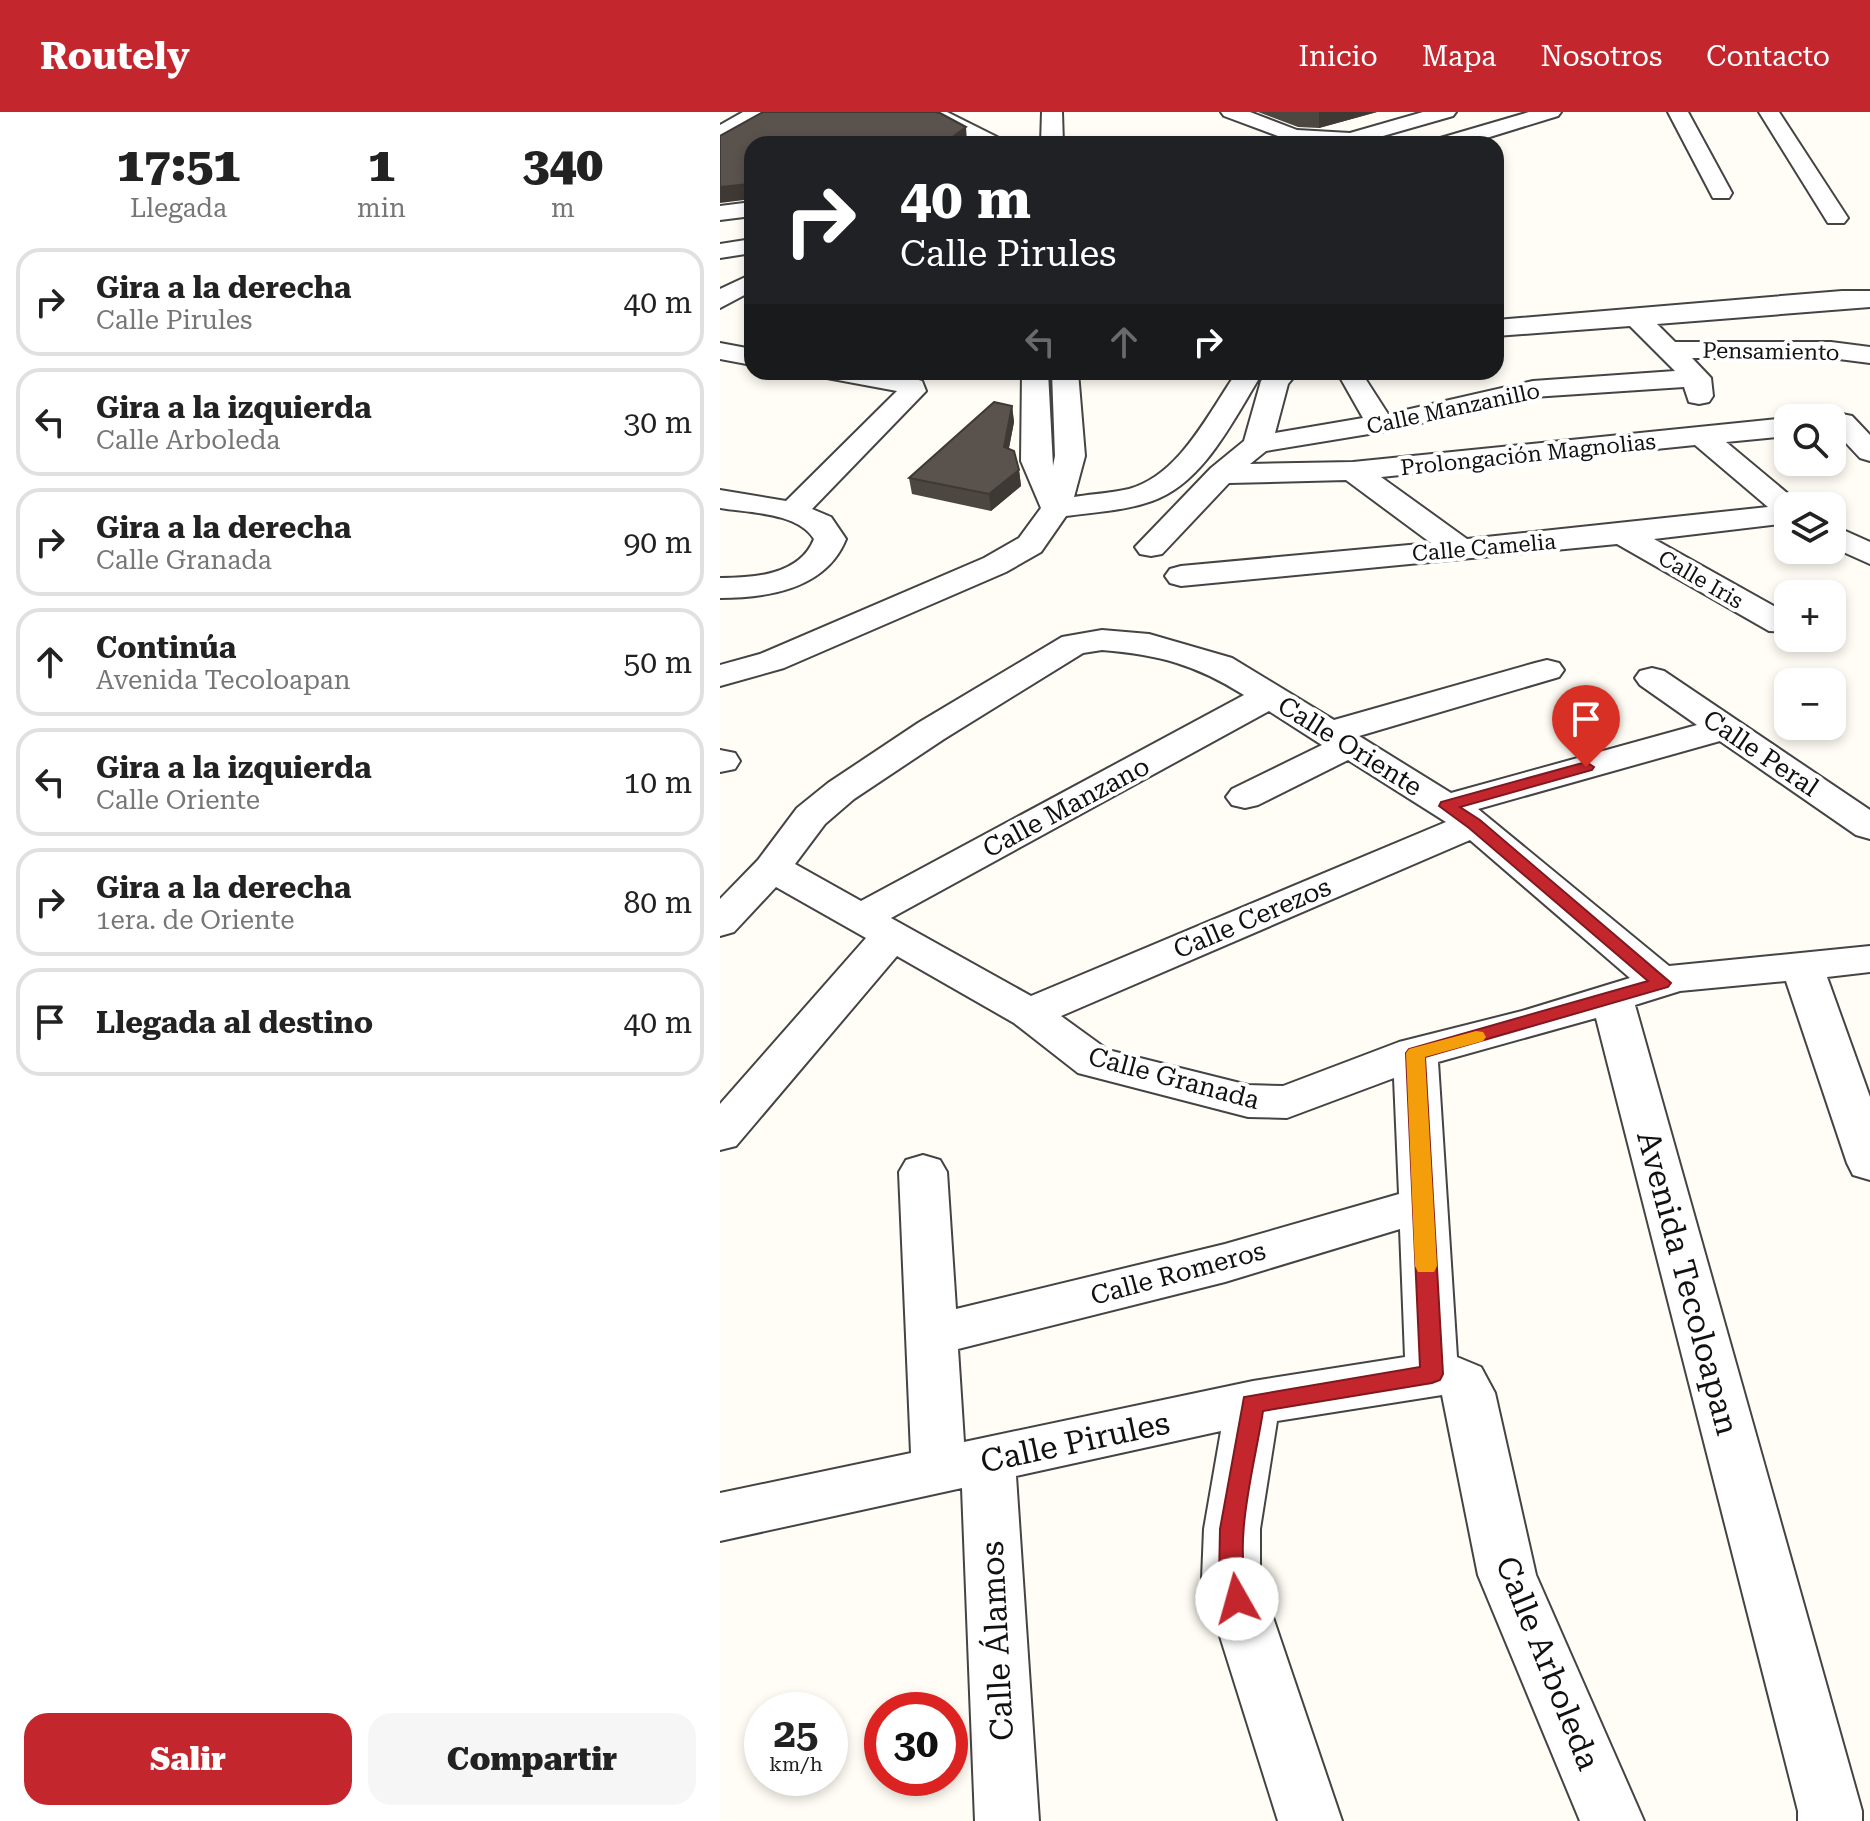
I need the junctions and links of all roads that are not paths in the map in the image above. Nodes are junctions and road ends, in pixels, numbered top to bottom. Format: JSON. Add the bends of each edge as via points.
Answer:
{"nodes":[{"id":1,"x":758,"y":112,"type":"edge"},
{"id":2,"x":931,"y":112,"type":"edge"},
{"id":3,"x":1034,"y":112,"type":"edge"},
{"id":4,"x":1052,"y":112,"type":"edge"},
{"id":5,"x":1231,"y":112,"type":"edge"},
{"id":6,"x":1385,"y":112,"type":"edge"},
{"id":7,"x":1446,"y":112,"type":"edge"},
{"id":8,"x":1551,"y":112,"type":"edge"},
{"id":9,"x":1678,"y":112,"type":"edge"},
{"id":10,"x":1769,"y":112,"type":"edge"},
{"id":11,"x":720,"y":134,"type":"edge"},
{"id":12,"x":1363,"y":134,"type":"edge"},
{"id":13,"x":978,"y":136,"type":"edge"},
{"id":14,"x":1034,"y":136,"type":"edge"},
{"id":15,"x":1052,"y":136,"type":"edge"},
{"id":16,"x":1295,"y":136,"type":"edge"},
{"id":17,"x":1320,"y":136,"type":"edge"},
{"id":18,"x":1472,"y":136,"type":"edge"},
{"id":19,"x":1721,"y":193,"type":"dead end"},
{"id":20,"x":744,"y":210,"type":"edge"},
{"id":21,"x":720,"y":213,"type":"edge"},
{"id":22,"x":1836,"y":218,"type":"dead end"},
{"id":23,"x":744,"y":247,"type":"edge"},
{"id":24,"x":720,"y":251,"type":"edge"},
{"id":25,"x":744,"y":286,"type":"edge"},
{"id":26,"x":1842,"y":299,"type":"junction"},
{"id":27,"x":1870,"y":299,"type":"edge"},
{"id":28,"x":720,"y":300,"type":"edge"},
{"id":29,"x":1641,"y":317,"type":"junction"},
{"id":30,"x":1504,"y":327,"type":"edge"},
{"id":31,"x":1672,"y":350,"type":"junction"},
{"id":32,"x":1831,"y":350,"type":"junction"},
{"id":33,"x":720,"y":351,"type":"edge"},
{"id":34,"x":1870,"y":355,"type":"edge"},
{"id":35,"x":744,"y":356,"type":"edge"},
{"id":36,"x":1697,"y":378,"type":"junction"},
{"id":37,"x":882,"y":380,"type":"edge"},
{"id":38,"x":1035,"y":380,"type":"edge"},
{"id":39,"x":1065,"y":380,"type":"edge"},
{"id":40,"x":1265,"y":380,"type":"edge"},
{"id":41,"x":1269,"y":380,"type":"edge"},
{"id":42,"x":1353,"y":380,"type":"edge"},
{"id":43,"x":1848,"y":421,"type":"edge"},
{"id":44,"x":1381,"y":424,"type":"junction"},
{"id":45,"x":1774,"y":429,"type":"edge"},
{"id":46,"x":1703,"y":437,"type":"junction"},
{"id":47,"x":1257,"y":444,"type":"junction"},
{"id":48,"x":1870,"y":452,"type":"edge"},
{"id":49,"x":1353,"y":471,"type":"junction"},
{"id":50,"x":1221,"y":474,"type":"junction"},
{"id":51,"x":720,"y":499,"type":"edge"},
{"id":52,"x":1774,"y":499,"type":"edge"},
{"id":53,"x":1056,"y":508,"type":"junction"},
{"id":54,"x":793,"y":511,"type":"junction"},
{"id":55,"x":1774,"y":513,"type":"edge"},
{"id":56,"x":1622,"y":534,"type":"junction"},
{"id":57,"x":1846,"y":542,"type":"edge"},
{"id":58,"x":1151,"y":547,"type":"dead end"},
{"id":59,"x":1460,"y":549,"type":"junction"},
{"id":60,"x":1870,"y":555,"type":"edge"},
{"id":61,"x":1181,"y":576,"type":"dead end"},
{"id":62,"x":720,"y":588,"type":"edge"},
{"id":63,"x":1774,"y":620,"type":"edge"},
{"id":64,"x":1547,"y":670,"type":"dead end"},
{"id":65,"x":720,"y":676,"type":"edge"},
{"id":66,"x":1652,"y":678,"type":"dead end"},
{"id":67,"x":1269,"y":696,"type":"junction"},
{"id":68,"x":1725,"y":728,"type":"junction"},
{"id":69,"x":1340,"y":739,"type":"junction"},
{"id":70,"x":1245,"y":797,"type":"dead end"},
{"id":71,"x":1461,"y":815,"type":"junction"},
{"id":72,"x":1863,"y":817,"type":"edge"},
{"id":73,"x":772,"y":868,"type":"junction"},
{"id":74,"x":720,"y":923,"type":"edge"},
{"id":75,"x":877,"y":926,"type":"junction"},
{"id":76,"x":1870,"y":959,"type":"edge"},
{"id":77,"x":1802,"y":966,"type":"junction"},
{"id":78,"x":1662,"y":983,"type":"junction"},
{"id":79,"x":1612,"y":998,"type":"junction"},
{"id":80,"x":1029,"y":1013,"type":"junction"},
{"id":81,"x":1415,"y":1053,"type":"junction"},
{"id":82,"x":720,"y":1134,"type":"edge"},
{"id":83,"x":1870,"y":1163,"type":"edge"},
{"id":84,"x":923,"y":1172,"type":"dead end"},
{"id":85,"x":1423,"y":1204,"type":"junction"},
{"id":86,"x":932,"y":1335,"type":"junction"},
{"id":87,"x":1432,"y":1374,"type":"junction"},
{"id":88,"x":1253,"y":1403,"type":"junction"},
{"id":89,"x":964,"y":1466,"type":"junction"},
{"id":90,"x":721,"y":1527,"type":"edge"},
{"id":91,"x":1007,"y":1821,"type":"edge"},
{"id":92,"x":1310,"y":1821,"type":"edge"},
{"id":93,"x":1612,"y":1821,"type":"edge"},
{"id":94,"x":1830,"y":1821,"type":"edge"}],
"edges":[{"from":1,"to":11,"type":"street"},
{"from":2,"to":13,"type":"street"},
{"from":3,"to":14,"type":"street"},
{"from":4,"to":15,"type":"street"},
{"from":5,"to":16,"type":"street"},
{"from":6,"to":12,"type":"street"},
{"from":7,"to":12,"type":"street"},
{"from":8,"to":18,"type":"street"},
{"from":9,"to":19,"type":"street"},
{"from":10,"to":22,"type":"street"},
{"from":12,"to":17,"type":"street"},
{"from":20,"to":21,"type":"street"},
{"from":23,"to":24,"type":"street"},
{"from":25,"to":28,"type":"street"},
{"from":26,"to":27,"type":"street"},
{"from":26,"to":29,"type":"street"},
{"from":26,"to":32,"type":"street"},
{"from":29,"to":30,"type":"street"},
{"from":29,"to":31,"type":"street"},
{"from":31,"to":32,"type":"street","name":"Pensamiento"},
{"from":31,"to":36,"type":"street"},
{"from":32,"to":34,"type":"street","name":"Pensamiento"},
{"from":33,"to":35,"type":"street"},
{"from":36,"to":44,"type":"street","name":"Calle Manzanillo","via":[[1533,389]]},
{"from":36,"to":46,"type":"street"},
{"from":37,"to":54,"type":"street","via":[[912,391]]},
{"from":38,"to":53,"type":"street","via":[[1036,461]]},
{"from":39,"to":53,"type":"street","via":[[1070,456]]},
{"from":40,"to":53,"type":"street","via":[[1157,488],[1143,495]]},
{"from":41,"to":47,"type":"street"},
{"from":42,"to":44,"type":"street"},
{"from":43,"to":48,"type":"street"},
{"from":44,"to":47,"type":"street","name":"Calle Manzanillo"},
{"from":45,"to":46,"type":"street","name":"Prolongación Magnolias"},
{"from":46,"to":49,"type":"street","name":"Prolongación Magnolias"},
{"from":46,"to":52,"type":"street"},
{"from":47,"to":50,"type":"street"},
{"from":49,"to":50,"type":"street","name":"Prolongación Magnolias"},
{"from":49,"to":59,"type":"street","name":"Prolongación Magnolias"},
{"from":50,"to":58,"type":"street"},
{"from":51,"to":54,"type":"street"},
{"from":53,"to":65,"type":"street","via":[[1030,545],[995,565],[772,661]]},
{"from":54,"to":62,"type":"street","via":[[820,524],[830,539],[822,556],[771,583]]},
{"from":55,"to":56,"type":"street","name":"Calle Camelia"},
{"from":56,"to":59,"type":"street","name":"Calle Camelia"},
{"from":56,"to":63,"type":"street","name":"Calle Iris"},
{"from":57,"to":60,"type":"street"},
{"from":59,"to":61,"type":"street","name":"Calle Camelia"},
{"from":64,"to":69,"type":"street"},
{"from":66,"to":68,"type":"street","name":"Calle Peral"},
{"from":67,"to":69,"type":"street","name":"Calle Oriente"},
{"from":67,"to":73,"type":"street","name":"Calle Oriente","via":[[1220,665],[1149,644],[1074,644],[841,791],[811,816]]},
{"from":67,"to":75,"type":"street","name":"Calle Manzano"},
{"from":68,"to":71,"type":"street","name":"Calle Cerezos"},
{"from":68,"to":72,"type":"street","name":"Calle Peral"},
{"from":69,"to":70,"type":"street"},
{"from":69,"to":71,"type":"street","name":"Calle Oriente"},
{"from":71,"to":78,"type":"street","name":"Calle Oriente"},
{"from":71,"to":80,"type":"street","name":"Calle Cerezos"},
{"from":73,"to":74,"type":"street"},
{"from":73,"to":75,"type":"street","name":"Calle Granada"},
{"from":75,"to":80,"type":"street","name":"Calle Granada"},
{"from":75,"to":82,"type":"street","name":"Calle Manzano"},
{"from":76,"to":77,"type":"street"},
{"from":77,"to":78,"type":"street"},
{"from":77,"to":83,"type":"street"},
{"from":78,"to":79,"type":"street"},
{"from":79,"to":81,"type":"street","name":"Calle Granada"},
{"from":79,"to":94,"type":"street","name":"Avenida Tecoloapan"},
{"from":80,"to":81,"type":"street","name":"Calle Granada","via":[[1094,1062],[1248,1101],[1287,1102]]},
{"from":81,"to":85,"type":"street"},
{"from":84,"to":86,"type":"street","name":"Calle Álamos"},
{"from":85,"to":86,"type":"street","name":"Calle Romeros","via":[[1225,1263]]},
{"from":85,"to":87,"type":"street"},
{"from":86,"to":89,"type":"street","name":"Calle Álamos"},
{"from":87,"to":88,"type":"street","name":"Calle Pirules"},
{"from":87,"to":93,"type":"street","name":"Calle Arboleda","via":[[1463,1380],[1469,1393],[1507,1575]]},
{"from":88,"to":89,"type":"street","name":"Calle Pirules"},
{"from":88,"to":92,"type":"street","via":[[1232,1529],[1231,1579]]},
{"from":89,"to":90,"type":"street","name":"Calle Pirules"},
{"from":89,"to":91,"type":"street","name":"Calle Álamos"}]}
